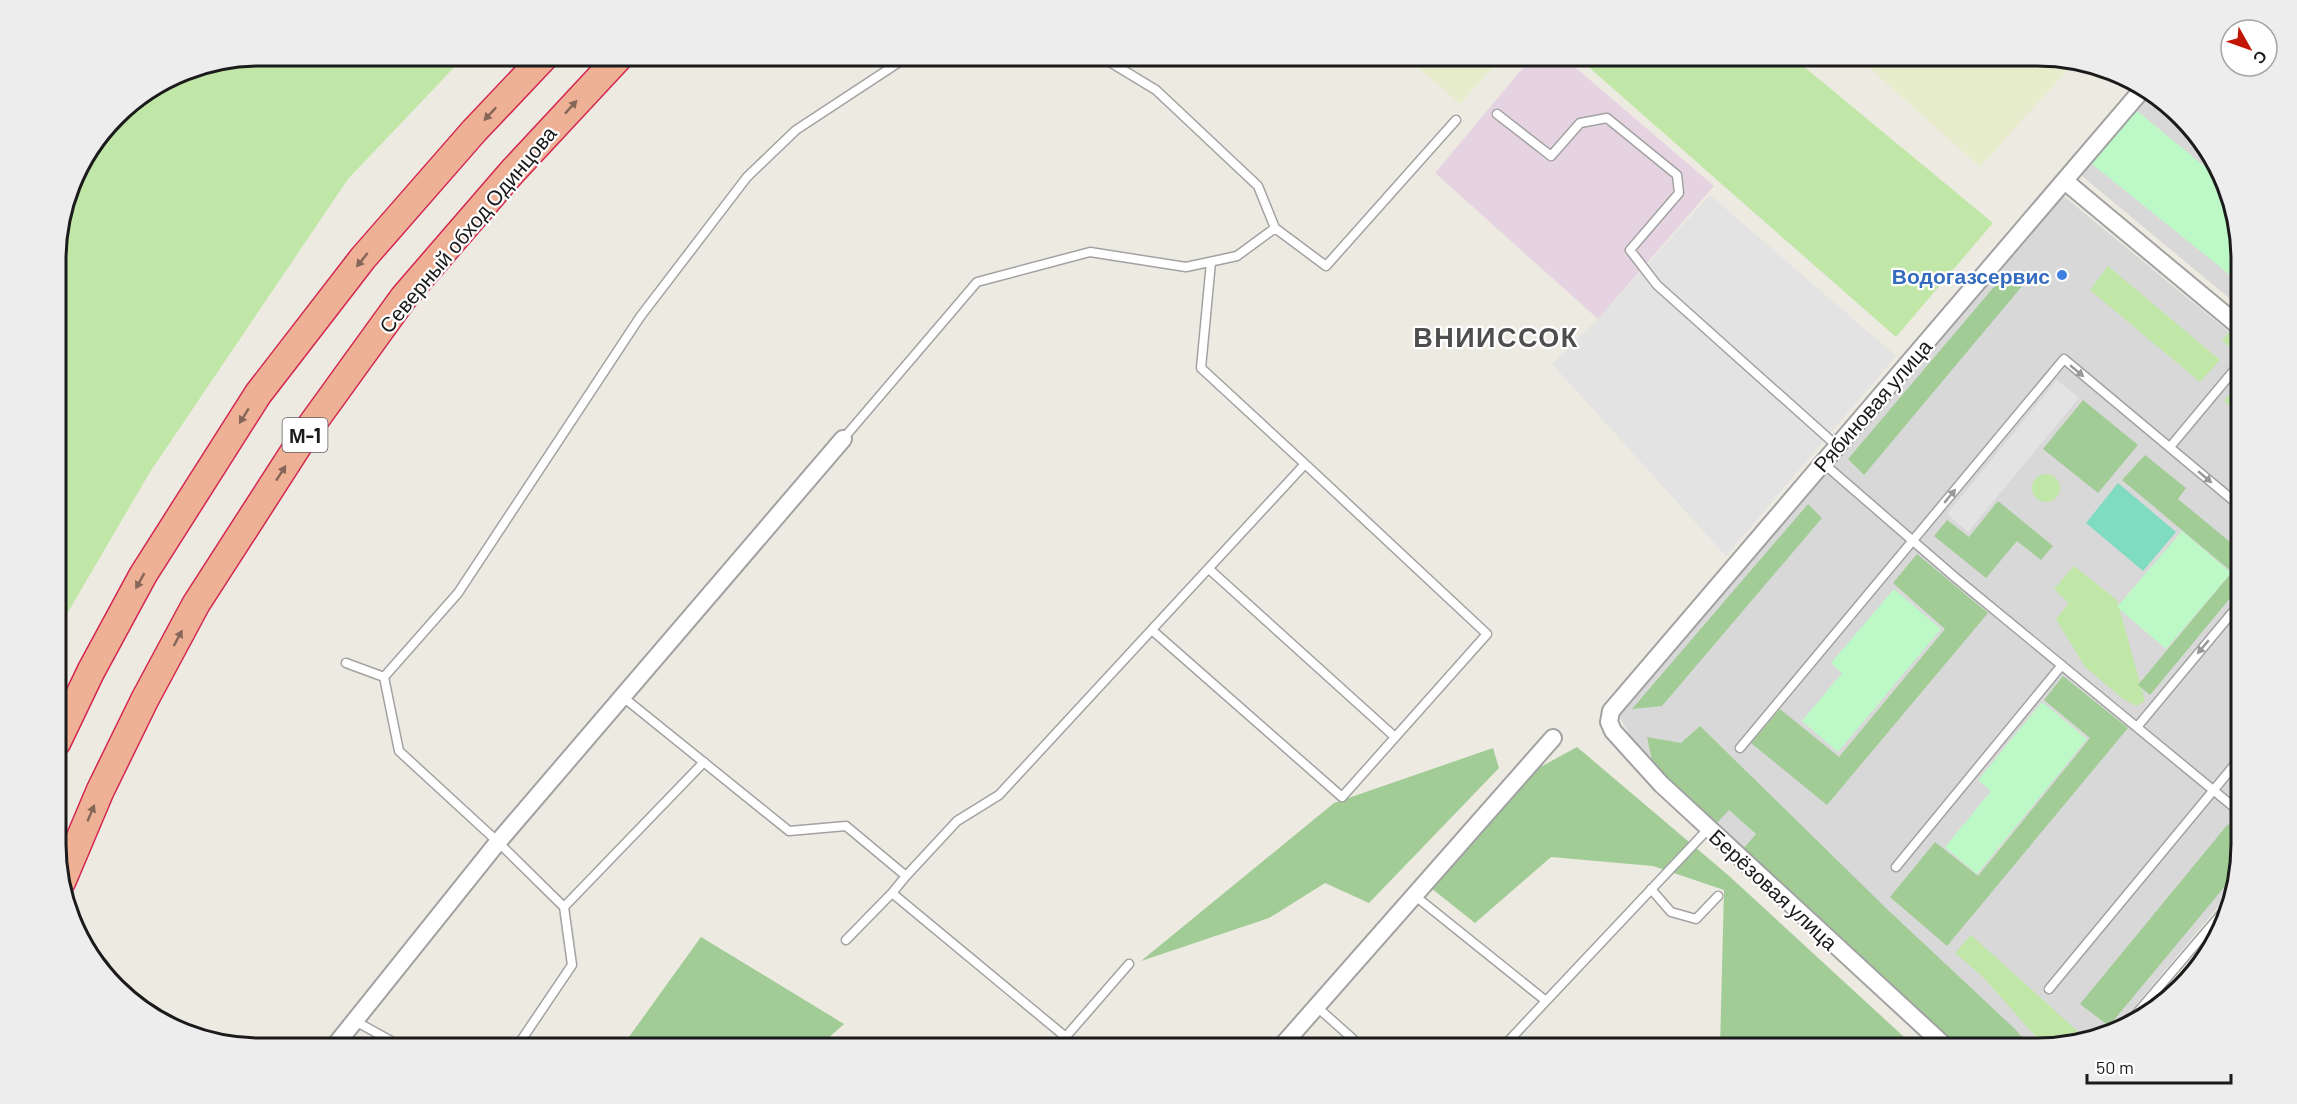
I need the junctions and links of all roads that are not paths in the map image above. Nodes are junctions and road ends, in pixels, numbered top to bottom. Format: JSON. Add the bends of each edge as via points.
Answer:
{"nodes":[{"id":1,"x":536,"y":66,"type":"edge"},
{"id":2,"x":611,"y":66,"type":"edge"},
{"id":3,"x":893,"y":66,"type":"edge"},
{"id":4,"x":1116,"y":66,"type":"edge"},
{"id":5,"x":2138,"y":95,"type":"edge"},
{"id":6,"x":1497,"y":114,"type":"dead end"},
{"id":7,"x":1456,"y":120,"type":"dead end"},
{"id":8,"x":2066,"y":182,"type":"junction"},
{"id":9,"x":1275,"y":228,"type":"junction"},
{"id":10,"x":1211,"y":262,"type":"junction"},
{"id":11,"x":2231,"y":320,"type":"edge"},
{"id":12,"x":2231,"y":374,"type":"edge"},
{"id":13,"x":843,"y":439,"type":"joint"},
{"id":14,"x":1837,"y":446,"type":"junction"},
{"id":15,"x":2169,"y":447,"type":"junction"},
{"id":16,"x":1822,"y":463,"type":"junction"},
{"id":17,"x":1305,"y":464,"type":"junction"},
{"id":18,"x":2231,"y":499,"type":"edge"},
{"id":19,"x":1913,"y":541,"type":"junction"},
{"id":20,"x":1209,"y":569,"type":"junction"},
{"id":21,"x":2231,"y":614,"type":"edge"},
{"id":22,"x":1153,"y":631,"type":"junction"},
{"id":23,"x":346,"y":663,"type":"dead end"},
{"id":24,"x":2062,"y":665,"type":"junction"},
{"id":25,"x":384,"y":677,"type":"junction"},
{"id":26,"x":622,"y":697,"type":"junction"},
{"id":27,"x":1609,"y":722,"type":"joint"},
{"id":28,"x":66,"y":724,"type":"edge"},
{"id":29,"x":2137,"y":727,"type":"junction"},
{"id":30,"x":1395,"y":737,"type":"junction"},
{"id":31,"x":1553,"y":738,"type":"dead end"},
{"id":32,"x":1740,"y":748,"type":"dead end"},
{"id":33,"x":704,"y":762,"type":"junction"},
{"id":34,"x":2231,"y":769,"type":"edge"},
{"id":35,"x":2214,"y":790,"type":"junction"},
{"id":36,"x":2231,"y":804,"type":"edge"},
{"id":37,"x":1709,"y":828,"type":"junction"},
{"id":38,"x":498,"y":842,"type":"junction"},
{"id":39,"x":68,"y":867,"type":"edge"},
{"id":40,"x":1896,"y":867,"type":"dead end"},
{"id":41,"x":906,"y":876,"type":"junction"},
{"id":42,"x":1651,"y":890,"type":"junction"},
{"id":43,"x":892,"y":893,"type":"junction"},
{"id":44,"x":1414,"y":895,"type":"junction"},
{"id":45,"x":1718,"y":896,"type":"dead end"},
{"id":46,"x":564,"y":907,"type":"junction"},
{"id":47,"x":2214,"y":923,"type":"edge"},
{"id":48,"x":846,"y":939,"type":"dead end"},
{"id":49,"x":1129,"y":964,"type":"dead end"},
{"id":50,"x":2049,"y":989,"type":"dead end"},
{"id":51,"x":1546,"y":1001,"type":"junction"},
{"id":52,"x":2143,"y":1006,"type":"edge"},
{"id":53,"x":1317,"y":1007,"type":"junction"},
{"id":54,"x":355,"y":1021,"type":"junction"},
{"id":55,"x":1066,"y":1037,"type":"joint"},
{"id":56,"x":341,"y":1038,"type":"edge"},
{"id":57,"x":386,"y":1038,"type":"edge"},
{"id":58,"x":523,"y":1038,"type":"edge"},
{"id":59,"x":1289,"y":1038,"type":"edge"},
{"id":60,"x":1353,"y":1038,"type":"edge"},
{"id":61,"x":1511,"y":1038,"type":"edge"},
{"id":62,"x":1936,"y":1038,"type":"edge"}],
"edges":[{"from":1,"to":28,"type":"highway","one_way":true,"via":[[363,258],[258,394],[143,575]]},
{"from":39,"to":2,"type":"highway","name":"Северный обход Одинцова","number":"М-1","one_way":true,"via":[[130,729],[196,604],[310,428],[404,297]]},
{"from":3,"to":25,"type":"lane","via":[[796,130],[747,177],[640,317],[458,593]]},
{"from":4,"to":9,"type":"lane","via":[[1156,90],[1258,186]]},
{"from":5,"to":8,"type":"street","name":"Рябиновая улица"},
{"from":6,"to":14,"type":"lane","via":[[1551,156],[1580,123],[1607,118],[1677,175],[1679,193],[1630,250],[1657,285]]},
{"from":7,"to":9,"type":"lane","via":[[1326,266]]},
{"from":8,"to":11,"type":"street"},
{"from":8,"to":14,"type":"street","name":"Рябиновая улица"},
{"from":9,"to":10,"type":"lane","via":[[1237,256]]},
{"from":10,"to":13,"type":"lane","via":[[1186,267],[1090,252],[977,282]]},
{"from":10,"to":17,"type":"lane","via":[[1201,368]]},
{"from":12,"to":15,"type":"lane"},
{"from":13,"to":26,"type":"street"},
{"from":14,"to":16,"type":"street","name":"Рябиновая улица"},
{"from":15,"to":18,"type":"lane","one_way":true},
{"from":19,"to":15,"type":"lane","one_way":true,"via":[[2064,359]]},
{"from":16,"to":19,"type":"lane"},
{"from":16,"to":27,"type":"street","name":"Рябиновая улица","via":[[1611,711]]},
{"from":17,"to":20,"type":"lane"},
{"from":17,"to":30,"type":"lane","via":[[1487,634]]},
{"from":19,"to":24,"type":"lane"},
{"from":19,"to":32,"type":"lane"},
{"from":20,"to":22,"type":"lane"},
{"from":20,"to":30,"type":"lane"},
{"from":21,"to":29,"type":"lane","one_way":true},
{"from":22,"to":30,"type":"lane","via":[[1342,797]]},
{"from":22,"to":41,"type":"lane","via":[[999,795],[957,822]]},
{"from":23,"to":25,"type":"lane"},
{"from":24,"to":29,"type":"lane"},
{"from":24,"to":40,"type":"lane"},
{"from":25,"to":38,"type":"lane","via":[[399,751]]},
{"from":26,"to":33,"type":"lane"},
{"from":26,"to":38,"type":"street"},
{"from":27,"to":37,"type":"street","name":"Берёзовая улица","via":[[1661,784]]},
{"from":29,"to":35,"type":"lane"},
{"from":31,"to":44,"type":"street"},
{"from":33,"to":41,"type":"lane","via":[[789,831],[846,826]]},
{"from":33,"to":46,"type":"lane"},
{"from":34,"to":35,"type":"lane"},
{"from":35,"to":36,"type":"lane"},
{"from":35,"to":50,"type":"lane"},
{"from":37,"to":42,"type":"lane"},
{"from":37,"to":62,"type":"street","name":"Берёзовая улица"},
{"from":38,"to":46,"type":"lane"},
{"from":38,"to":54,"type":"street"},
{"from":41,"to":43,"type":"lane"},
{"from":42,"to":45,"type":"lane","via":[[1671,912],[1696,919]]},
{"from":42,"to":51,"type":"lane"},
{"from":43,"to":48,"type":"lane"},
{"from":43,"to":55,"type":"lane"},
{"from":44,"to":51,"type":"lane"},
{"from":44,"to":53,"type":"street"},
{"from":46,"to":58,"type":"lane","via":[[572,964]]},
{"from":47,"to":52,"type":"lane"},
{"from":49,"to":55,"type":"lane"},
{"from":51,"to":61,"type":"lane"},
{"from":53,"to":59,"type":"street"},
{"from":53,"to":60,"type":"lane"},
{"from":54,"to":56,"type":"street"},
{"from":54,"to":57,"type":"lane"}]}
